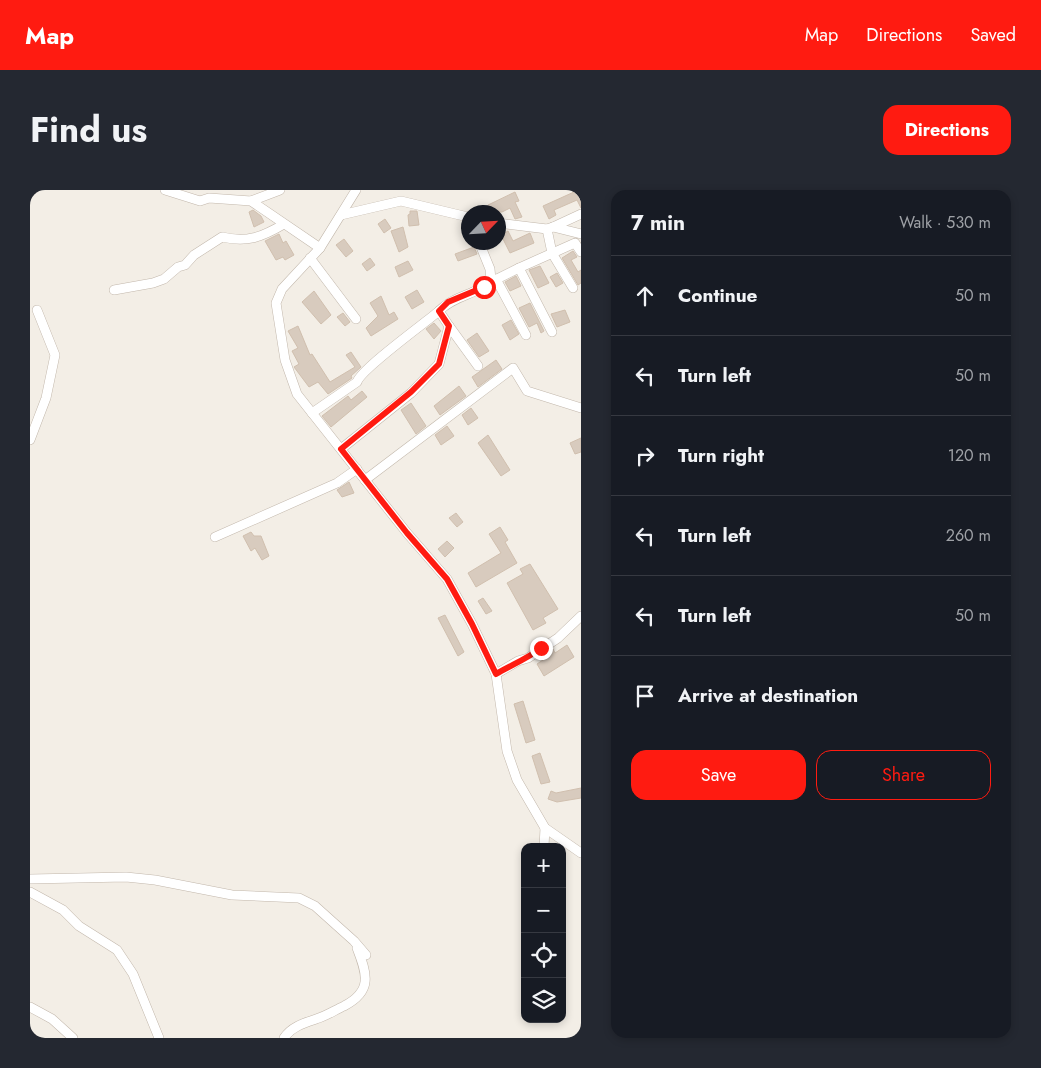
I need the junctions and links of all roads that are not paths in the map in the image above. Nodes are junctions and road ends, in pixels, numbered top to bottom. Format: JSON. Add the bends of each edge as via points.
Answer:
{"nodes":[{"id":1,"x":165,"y":190,"type":"edge"},
{"id":2,"x":280,"y":190,"type":"edge"},
{"id":3,"x":356,"y":190,"type":"edge"},
{"id":4,"x":251,"y":201,"type":"junction"},
{"id":5,"x":581,"y":214,"type":"edge"},
{"id":6,"x":341,"y":215,"type":"junction"},
{"id":7,"x":461,"y":215,"type":"edge"},
{"id":8,"x":284,"y":224,"type":"junction"},
{"id":9,"x":506,"y":224,"type":"edge"},
{"id":10,"x":550,"y":228,"type":"junction"},
{"id":11,"x":581,"y":234,"type":"edge"},
{"id":12,"x":320,"y":248,"type":"junction"},
{"id":13,"x":482,"y":250,"type":"edge"},
{"id":14,"x":581,"y":252,"type":"edge"},
{"id":15,"x":552,"y":253,"type":"junction"},
{"id":16,"x":310,"y":258,"type":"junction"},
{"id":17,"x":519,"y":268,"type":"junction"},
{"id":18,"x":493,"y":281,"type":"junction"},
{"id":19,"x":573,"y":288,"type":"dead end"},
{"id":20,"x":114,"y":290,"type":"dead end"},
{"id":21,"x":37,"y":310,"type":"dead end"},
{"id":22,"x":439,"y":311,"type":"junction"},
{"id":23,"x":356,"y":319,"type":"dead end"},
{"id":24,"x":449,"y":326,"type":"junction"},
{"id":25,"x":552,"y":332,"type":"dead end"},
{"id":26,"x":526,"y":335,"type":"dead end"},
{"id":27,"x":478,"y":366,"type":"dead end"},
{"id":28,"x":581,"y":408,"type":"edge"},
{"id":29,"x":312,"y":413,"type":"junction"},
{"id":30,"x":30,"y":440,"type":"edge"},
{"id":31,"x":341,"y":449,"type":"junction"},
{"id":32,"x":357,"y":469,"type":"junction"},
{"id":33,"x":365,"y":480,"type":"junction"},
{"id":34,"x":215,"y":537,"type":"dead end"},
{"id":35,"x":581,"y":616,"type":"edge"},
{"id":36,"x":496,"y":674,"type":"junction"},
{"id":37,"x":545,"y":828,"type":"junction"},
{"id":38,"x":544,"y":843,"type":"edge"},
{"id":39,"x":581,"y":853,"type":"edge"},
{"id":40,"x":30,"y":879,"type":"edge"},
{"id":41,"x":30,"y":892,"type":"edge"},
{"id":42,"x":354,"y":941,"type":"junction"},
{"id":43,"x":366,"y":955,"type":"dead end"},
{"id":44,"x":30,"y":1007,"type":"edge"},
{"id":45,"x":73,"y":1038,"type":"edge"},
{"id":46,"x":159,"y":1038,"type":"edge"},
{"id":47,"x":284,"y":1038,"type":"edge"}],
"edges":[{"from":1,"to":4,"type":"street","via":[[200,201],[209,198]]},
{"from":2,"to":4,"type":"street"},
{"from":3,"to":6,"type":"street"},
{"from":4,"to":8,"type":"street"},
{"from":5,"to":10,"type":"street"},
{"from":6,"to":7,"type":"street","via":[[401,201]]},
{"from":6,"to":12,"type":"street"},
{"from":8,"to":12,"type":"street"},
{"from":8,"to":20,"type":"street","via":[[266,234],[239,241],[222,238],[164,279]]},
{"from":9,"to":10,"type":"street"},
{"from":10,"to":11,"type":"street"},
{"from":10,"to":15,"type":"street"},
{"from":12,"to":16,"type":"street"},
{"from":13,"to":18,"type":"street"},
{"from":14,"to":15,"type":"street","via":[[575,243]]},
{"from":15,"to":17,"type":"street"},
{"from":15,"to":19,"type":"street"},
{"from":16,"to":23,"type":"street"},
{"from":16,"to":29,"type":"street","via":[[282,289],[276,304],[285,360],[297,394]]},
{"from":17,"to":18,"type":"street"},
{"from":17,"to":25,"type":"street"},
{"from":18,"to":22,"type":"street","via":[[448,302]]},
{"from":18,"to":26,"type":"street"},
{"from":21,"to":30,"type":"street","via":[[55,355],[46,398]]},
{"from":22,"to":24,"type":"street"},
{"from":22,"to":29,"type":"street","via":[[371,365],[357,382]]},
{"from":24,"to":27,"type":"street"},
{"from":24,"to":31,"type":"street","via":[[439,364],[411,392]]},
{"from":28,"to":33,"type":"street","via":[[527,392],[513,368]]},
{"from":29,"to":31,"type":"street"},
{"from":31,"to":32,"type":"street"},
{"from":32,"to":33,"type":"street"},
{"from":32,"to":34,"type":"street","via":[[337,483]]},
{"from":33,"to":36,"type":"street","via":[[447,579]]},
{"from":35,"to":36,"type":"street","via":[[558,638]]},
{"from":36,"to":37,"type":"street","via":[[507,751],[517,780]]},
{"from":37,"to":38,"type":"street"},
{"from":37,"to":39,"type":"street"},
{"from":40,"to":42,"type":"street","via":[[126,877],[232,896],[299,898],[315,906]]},
{"from":41,"to":46,"type":"street","via":[[64,910],[79,926],[117,950],[133,974]]},
{"from":42,"to":43,"type":"street"},
{"from":42,"to":47,"type":"street","via":[[363,964],[364,991],[356,1000],[301,1024]]},
{"from":44,"to":45,"type":"street","via":[[52,1019]]}]}
